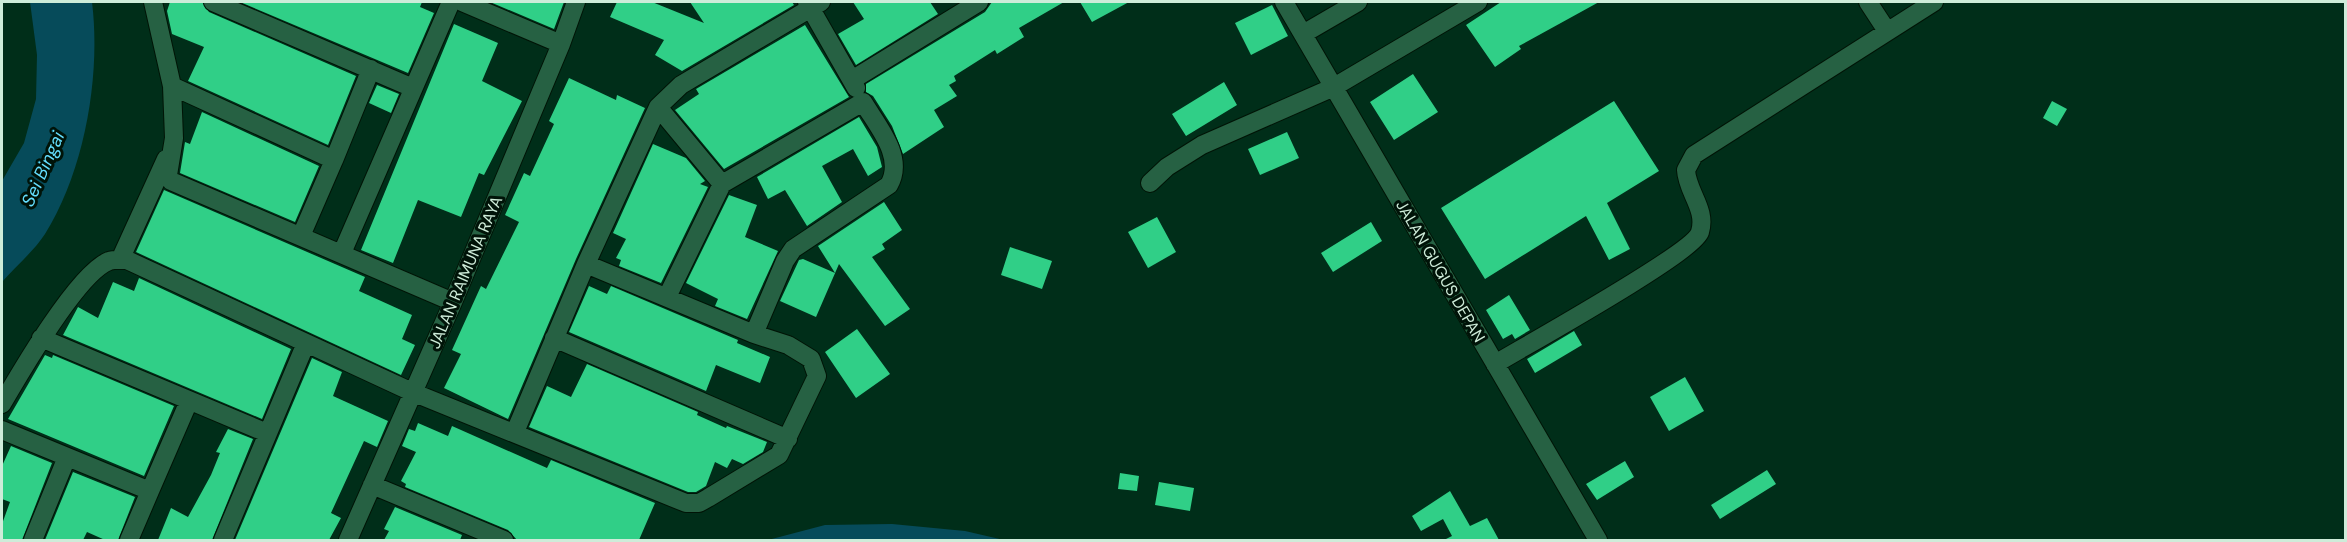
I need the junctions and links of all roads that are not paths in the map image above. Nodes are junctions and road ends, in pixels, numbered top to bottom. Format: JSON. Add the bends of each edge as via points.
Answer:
{"nodes":[{"id":1,"x":153,"y":2,"type":"edge"},
{"id":2,"x":213,"y":2,"type":"edge"},
{"id":3,"x":451,"y":2,"type":"edge"},
{"id":4,"x":462,"y":2,"type":"edge"},
{"id":5,"x":576,"y":2,"type":"edge"},
{"id":6,"x":979,"y":2,"type":"edge"},
{"id":7,"x":1284,"y":2,"type":"edge"},
{"id":8,"x":1358,"y":2,"type":"edge"},
{"id":9,"x":1478,"y":2,"type":"edge"},
{"id":10,"x":1868,"y":2,"type":"edge"},
{"id":11,"x":1934,"y":2,"type":"edge"},
{"id":12,"x":813,"y":4,"type":"edge"},
{"id":13,"x":1887,"y":31,"type":"junction"},
{"id":14,"x":1303,"y":34,"type":"junction"},
{"id":15,"x":561,"y":44,"type":"junction"},
{"id":16,"x":371,"y":69,"type":"junction"},
{"id":17,"x":852,"y":80,"type":"junction"},
{"id":18,"x":172,"y":87,"type":"junction"},
{"id":19,"x":1334,"y":87,"type":"junction"},
{"id":20,"x":413,"y":88,"type":"junction"},
{"id":21,"x":863,"y":102,"type":"junction"},
{"id":22,"x":658,"y":107,"type":"junction"},
{"id":23,"x":171,"y":150,"type":"junction"},
{"id":24,"x":334,"y":160,"type":"junction"},
{"id":25,"x":1150,"y":183,"type":"dead end"},
{"id":26,"x":722,"y":184,"type":"junction"},
{"id":27,"x":301,"y":236,"type":"junction"},
{"id":28,"x":342,"y":253,"type":"junction"},
{"id":29,"x":120,"y":260,"type":"junction"},
{"id":30,"x":586,"y":264,"type":"junction"},
{"id":31,"x":667,"y":297,"type":"junction"},
{"id":32,"x":453,"y":302,"type":"junction"},
{"id":33,"x":754,"y":334,"type":"junction"},
{"id":34,"x":42,"y":338,"type":"junction"},
{"id":35,"x":554,"y":338,"type":"junction"},
{"id":36,"x":306,"y":343,"type":"junction"},
{"id":37,"x":1496,"y":364,"type":"junction"},
{"id":38,"x":412,"y":392,"type":"junction"},
{"id":39,"x":189,"y":401,"type":"junction"},
{"id":40,"x":2,"y":404,"type":"edge"},
{"id":41,"x":2,"y":430,"type":"edge"},
{"id":42,"x":515,"y":432,"type":"junction"},
{"id":43,"x":267,"y":433,"type":"junction"},
{"id":44,"x":788,"y":440,"type":"junction"},
{"id":45,"x":67,"y":457,"type":"junction"},
{"id":46,"x":372,"y":485,"type":"junction"},
{"id":47,"x":150,"y":491,"type":"junction"},
{"id":48,"x":470,"y":534,"type":"edge"},
{"id":49,"x":33,"y":540,"type":"edge"},
{"id":50,"x":129,"y":540,"type":"edge"},
{"id":51,"x":223,"y":540,"type":"edge"},
{"id":52,"x":348,"y":540,"type":"edge"},
{"id":53,"x":504,"y":540,"type":"edge"},
{"id":54,"x":1598,"y":540,"type":"edge"}],
"edges":[{"from":1,"to":18,"type":"street"},
{"from":2,"to":16,"type":"street"},
{"from":3,"to":20,"type":"street"},
{"from":4,"to":15,"type":"street"},
{"from":5,"to":15,"type":"street","name":"JALAN RAIMUNA RAYA"},
{"from":6,"to":17,"type":"street"},
{"from":7,"to":14,"type":"street","name":"JALAN GUGUS DEPAN"},
{"from":8,"to":14,"type":"street"},
{"from":9,"to":19,"type":"street"},
{"from":10,"to":13,"type":"street"},
{"from":11,"to":13,"type":"street"},
{"from":12,"to":17,"type":"street"},
{"from":12,"to":22,"type":"street","via":[[681,85]]},
{"from":13,"to":37,"type":"street","via":[[1690,160],[1687,176],[1701,220],[1697,239],[1689,246]]},
{"from":14,"to":19,"type":"street","name":"JALAN GUGUS DEPAN"},
{"from":15,"to":32,"type":"street","name":"JALAN RAIMUNA RAYA"},
{"from":16,"to":20,"type":"street"},
{"from":16,"to":24,"type":"street"},
{"from":17,"to":21,"type":"street"},
{"from":18,"to":23,"type":"street"},
{"from":18,"to":24,"type":"street"},
{"from":19,"to":25,"type":"street","via":[[1202,145]]},
{"from":19,"to":37,"type":"street","name":"JALAN GUGUS DEPAN"},
{"from":20,"to":28,"type":"street"},
{"from":21,"to":26,"type":"street"},
{"from":21,"to":33,"type":"street","via":[[886,140],[896,164],[895,174],[882,191],[793,249]]},
{"from":22,"to":26,"type":"street"},
{"from":22,"to":30,"type":"street"},
{"from":23,"to":27,"type":"street","via":[[171,182]]},
{"from":23,"to":29,"type":"street"},
{"from":24,"to":27,"type":"street"},
{"from":26,"to":31,"type":"street"},
{"from":27,"to":28,"type":"street"},
{"from":28,"to":32,"type":"street"},
{"from":29,"to":34,"type":"street","via":[[109,261],[98,269]]},
{"from":29,"to":36,"type":"street","via":[[128,260]]},
{"from":30,"to":31,"type":"street"},
{"from":30,"to":35,"type":"street"},
{"from":31,"to":33,"type":"street"},
{"from":32,"to":38,"type":"street","name":"JALAN RAIMUNA RAYA"},
{"from":33,"to":44,"type":"street","via":[[802,352],[816,367],[817,376]]},
{"from":34,"to":39,"type":"street"},
{"from":34,"to":40,"type":"street"},
{"from":35,"to":42,"type":"street"},
{"from":35,"to":44,"type":"street"},
{"from":36,"to":38,"type":"street"},
{"from":36,"to":43,"type":"street"},
{"from":37,"to":54,"type":"street","name":"JALAN GUGUS DEPAN"},
{"from":38,"to":42,"type":"street"},
{"from":38,"to":46,"type":"street","name":"JALAN RAIMUNA RAYA"},
{"from":39,"to":43,"type":"street"},
{"from":39,"to":47,"type":"street"},
{"from":41,"to":45,"type":"street"},
{"from":42,"to":44,"type":"street","via":[[686,503],[699,503],[762,467],[779,455]]},
{"from":43,"to":51,"type":"street"},
{"from":45,"to":47,"type":"street"},
{"from":45,"to":49,"type":"street"},
{"from":46,"to":48,"type":"street"},
{"from":46,"to":52,"type":"street","name":"JALAN RAIMUNA RAYA"},
{"from":47,"to":50,"type":"street"},
{"from":48,"to":53,"type":"street"}]}
